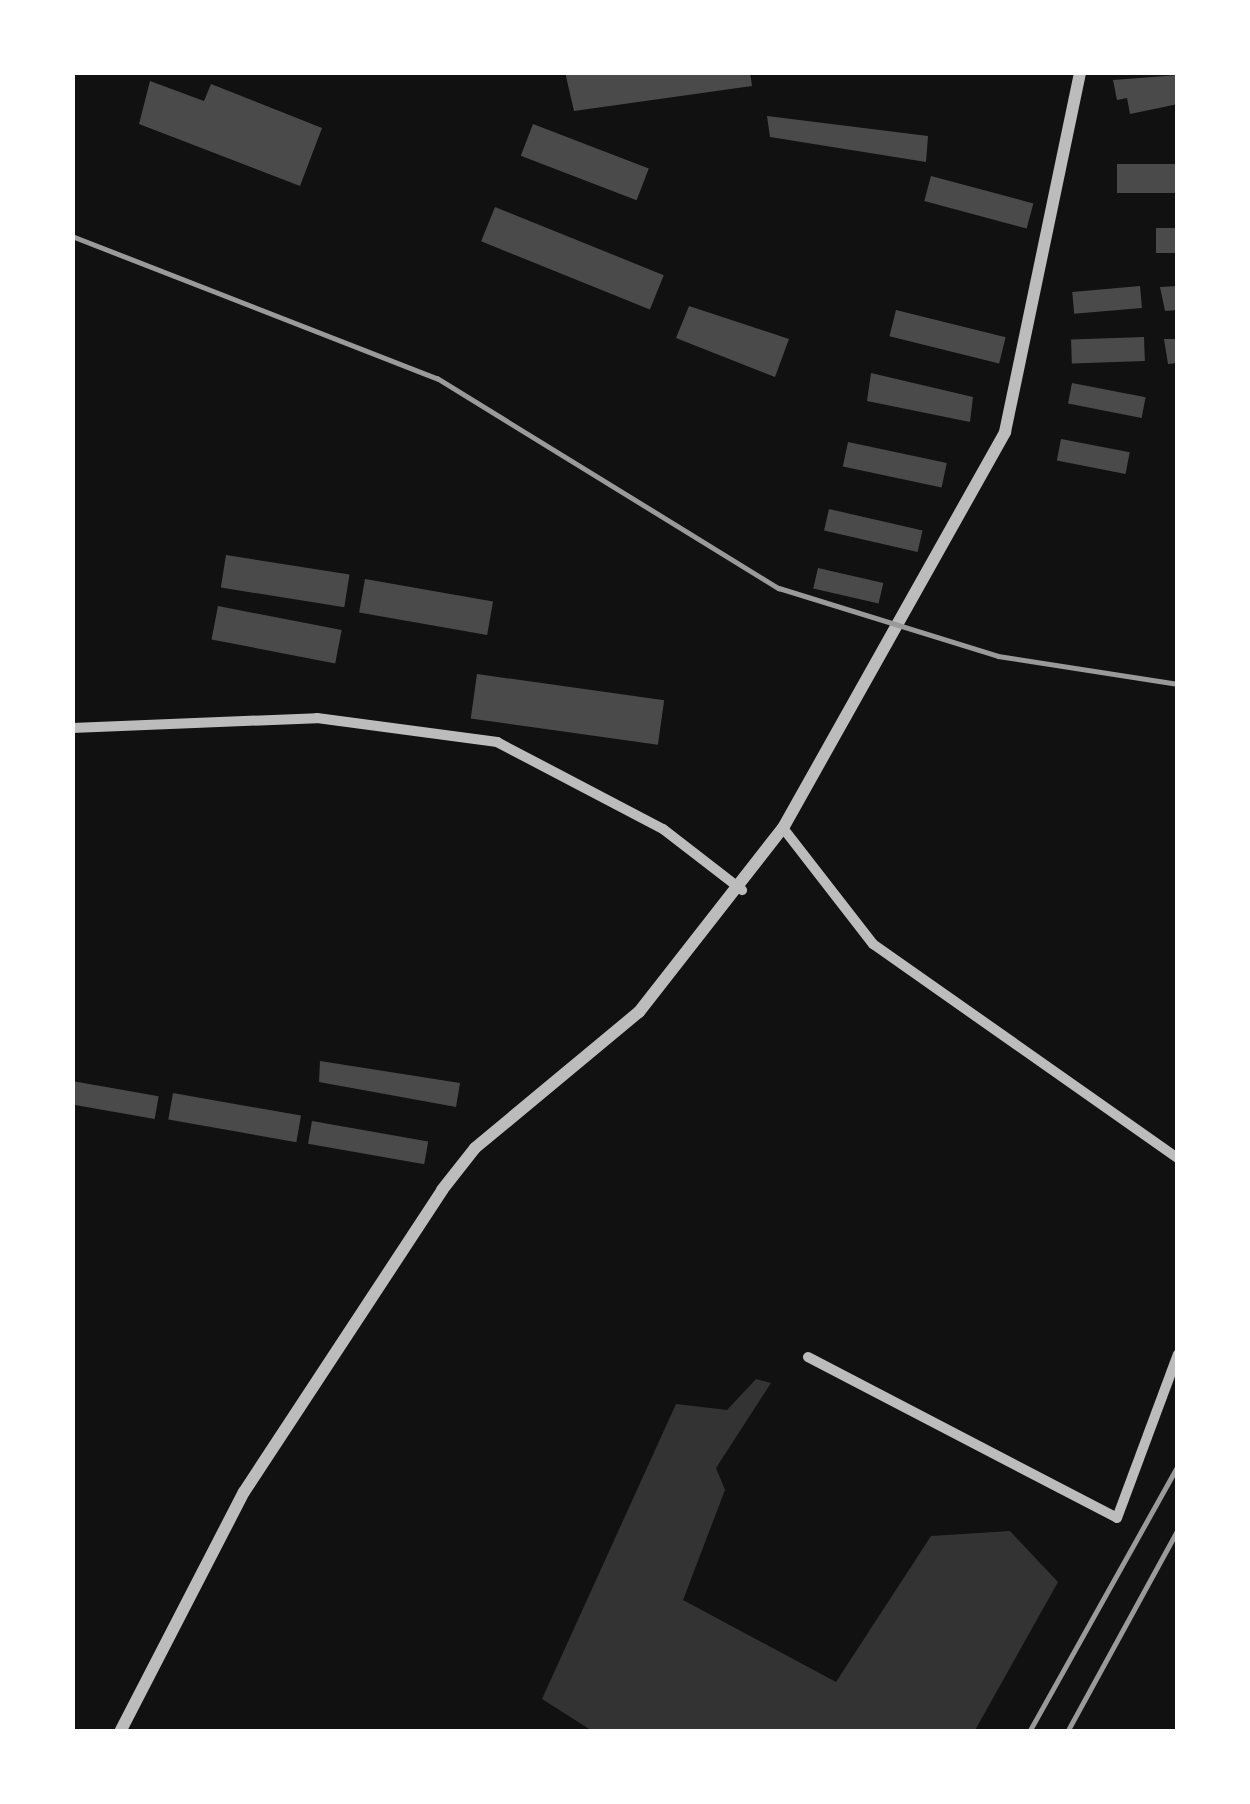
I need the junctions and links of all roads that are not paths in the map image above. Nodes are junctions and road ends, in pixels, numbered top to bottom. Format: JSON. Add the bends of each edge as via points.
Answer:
{"nodes":[{"id":1,"x":1080,"y":72,"type":"edge"},
{"id":2,"x":72,"y":728,"type":"edge"},
{"id":3,"x":783,"y":828,"type":"junction"},
{"id":4,"x":742,"y":890,"type":"junction"},
{"id":5,"x":1178,"y":1158,"type":"edge"},
{"id":6,"x":1178,"y":1354,"type":"edge"},
{"id":7,"x":808,"y":1358,"type":"dead end"},
{"id":8,"x":120,"y":1732,"type":"edge"}],
"edges":[{"from":1,"to":3,"type":"street","via":[[1005,432]]},
{"from":2,"to":4,"type":"street","via":[[316,718],[497,742],[663,829]]},
{"from":3,"to":4,"type":"street"},
{"from":3,"to":5,"type":"street","via":[[873,944]]},
{"from":4,"to":8,"type":"street","via":[[639,1012],[475,1148],[442,1190],[244,1492]]},
{"from":6,"to":7,"type":"street","via":[[1117,1518]]}]}
